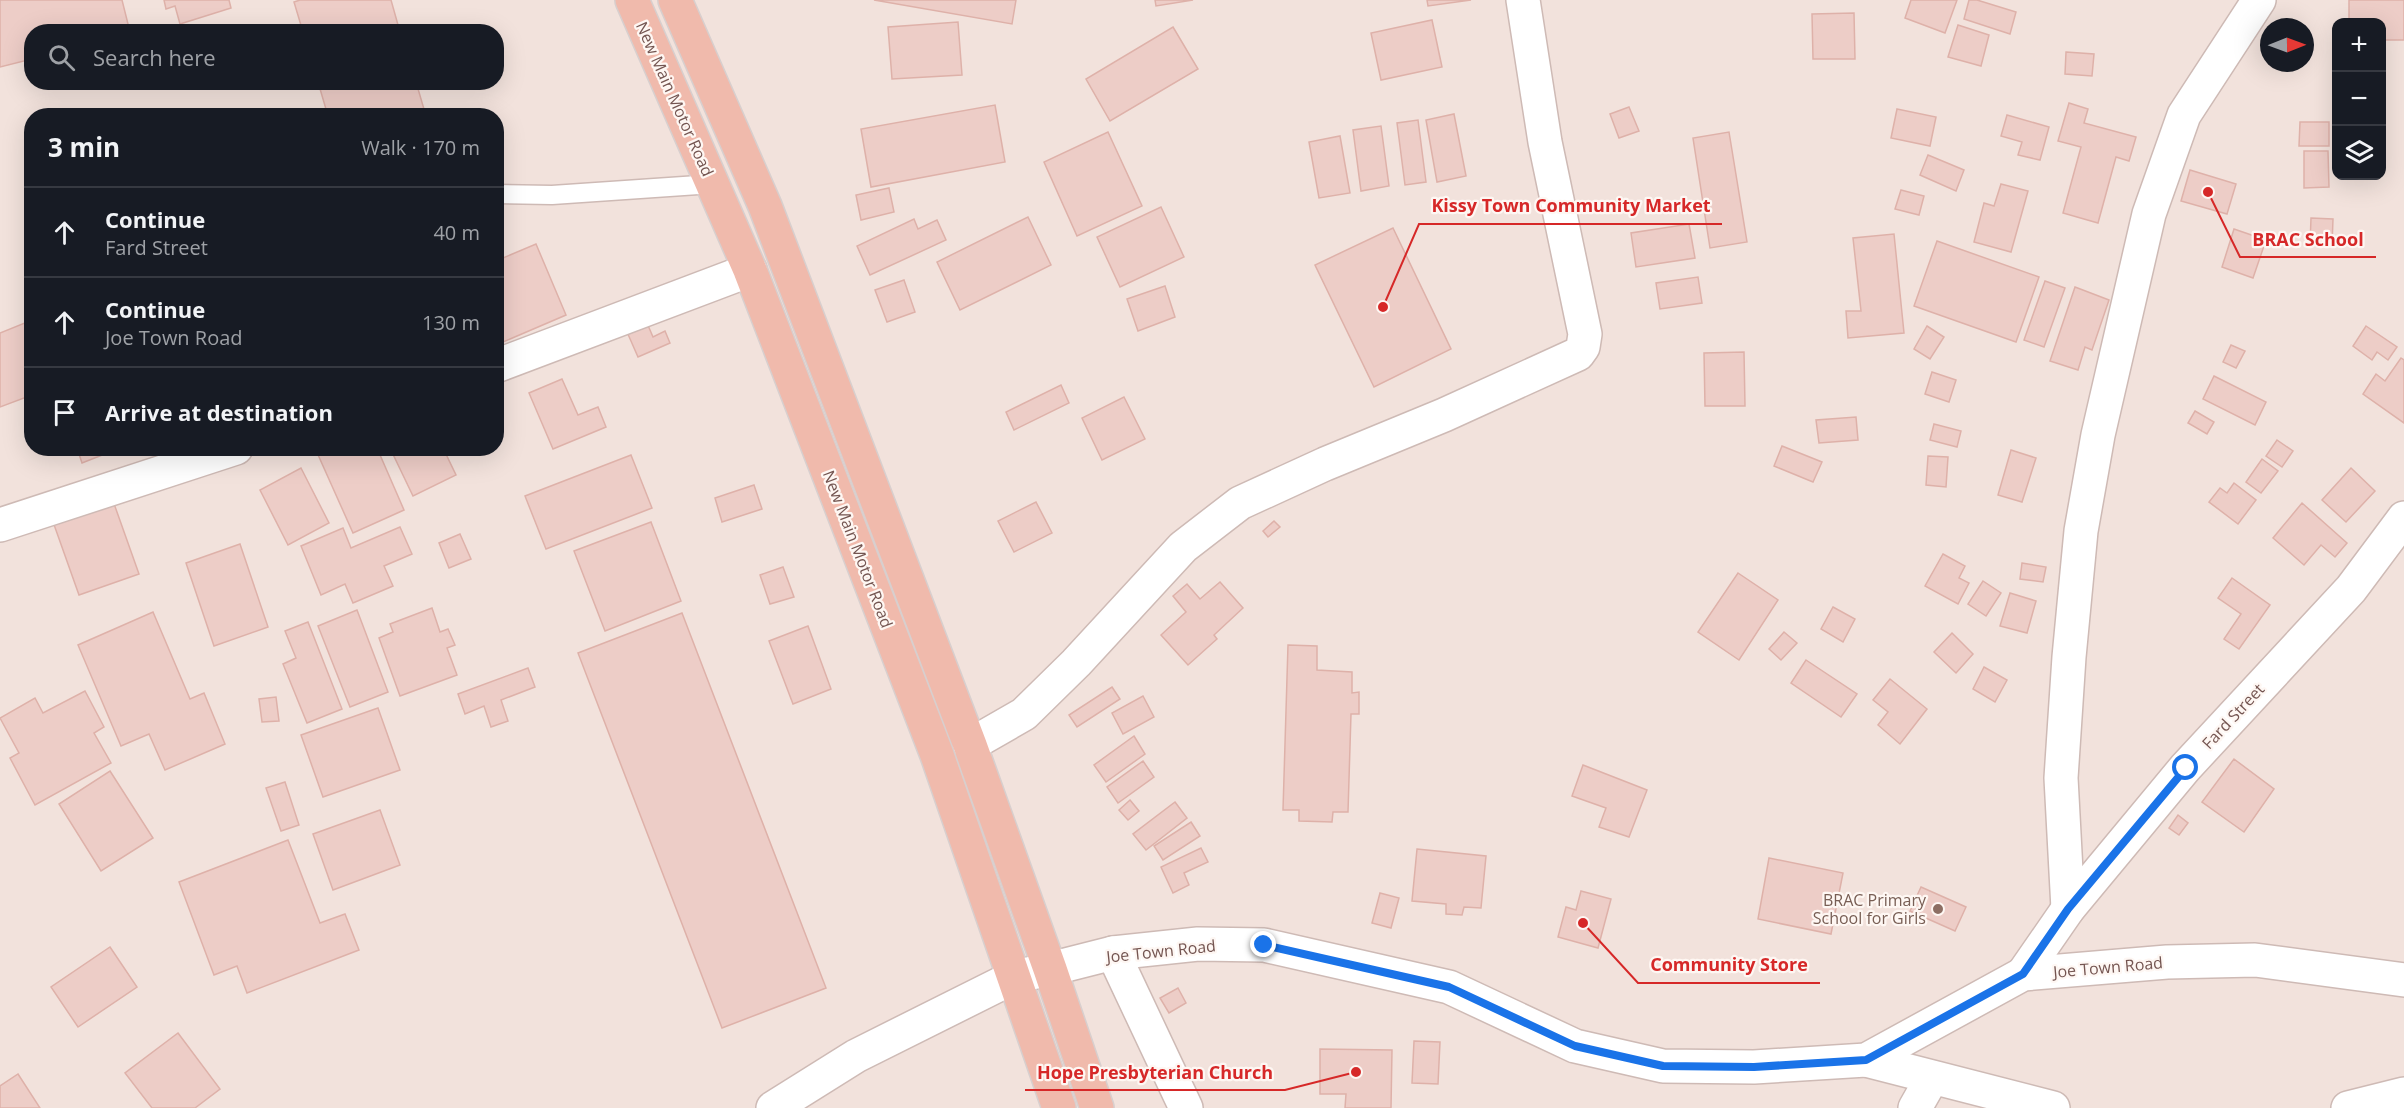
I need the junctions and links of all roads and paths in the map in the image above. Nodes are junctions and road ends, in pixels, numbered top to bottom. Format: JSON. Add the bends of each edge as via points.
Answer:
{"nodes":[{"id":1,"x":632,"y":0,"type":"edge"},
{"id":2,"x":675,"y":0,"type":"edge"},
{"id":3,"x":1523,"y":0,"type":"edge"},
{"id":4,"x":2259,"y":0,"type":"edge"},
{"id":5,"x":713,"y":184,"type":"junction"},
{"id":6,"x":504,"y":194,"type":"edge"},
{"id":7,"x":750,"y":270,"type":"junction"},
{"id":8,"x":504,"y":363,"type":"edge"},
{"id":9,"x":211,"y":456,"type":"edge"},
{"id":10,"x":2404,"y":518,"type":"edge"},
{"id":11,"x":0,"y":525,"type":"edge"},
{"id":12,"x":970,"y":745,"type":"junction"},
{"id":13,"x":2068,"y":909,"type":"junction"},
{"id":14,"x":1113,"y":953,"type":"junction"},
{"id":15,"x":1050,"y":969,"type":"junction"},
{"id":16,"x":2023,"y":974,"type":"junction"},
{"id":17,"x":1014,"y":977,"type":"junction"},
{"id":18,"x":2404,"y":980,"type":"edge"},
{"id":19,"x":1866,"y":1060,"type":"junction"},
{"id":20,"x":1932,"y":1078,"type":"junction"},
{"id":21,"x":2404,"y":1094,"type":"edge"},
{"id":22,"x":773,"y":1108,"type":"edge"},
{"id":23,"x":1059,"y":1108,"type":"edge"},
{"id":24,"x":1097,"y":1108,"type":"edge"},
{"id":25,"x":1186,"y":1108,"type":"edge"},
{"id":26,"x":1915,"y":1108,"type":"edge"},
{"id":27,"x":2053,"y":1108,"type":"edge"},
{"id":28,"x":2348,"y":1108,"type":"edge"}],
"edges":[{"from":1,"to":5,"type":"highway","name":"New Main Motor Road"},
{"from":2,"to":12,"type":"highway","via":[[765,206]]},
{"from":3,"to":12,"type":"street","via":[[1545,142],[1585,334],[1583,348],[1578,354],[1444,416],[1240,503],[1183,547],[1024,714]]},
{"from":4,"to":13,"type":"street","via":[[2184,115],[2149,214],[2098,435],[2081,531],[2061,778]]},
{"from":5,"to":6,"type":"lane","via":[[552,195]]},
{"from":5,"to":7,"type":"highway","name":"New Main Motor Road"},
{"from":7,"to":8,"type":"street"},
{"from":7,"to":17,"type":"highway","name":"New Main Motor Road","via":[[937,755]]},
{"from":9,"to":11,"type":"street"},
{"from":10,"to":13,"type":"street","name":"Fard Street","via":[[2351,589],[2186,768]]},
{"from":12,"to":15,"type":"highway"},
{"from":13,"to":16,"type":"street","name":"Fard Street"},
{"from":14,"to":15,"type":"street","name":"Joe Town Road"},
{"from":14,"to":19,"type":"street","name":"Joe Town Road","via":[[1198,944],[1264,945],[1449,987],[1575,1046],[1663,1066],[1754,1067]]},
{"from":14,"to":25,"type":"street"},
{"from":15,"to":17,"type":"street","name":"Joe Town Road"},
{"from":15,"to":24,"type":"highway"},
{"from":16,"to":18,"type":"street","name":"Joe Town Road","via":[[2167,962],[2255,960]]},
{"from":16,"to":19,"type":"street","name":"Joe Town Road"},
{"from":17,"to":22,"type":"street","name":"Joe Town Road","via":[[856,1056]]},
{"from":17,"to":23,"type":"highway","name":"New Main Motor Road"},
{"from":19,"to":20,"type":"street"},
{"from":20,"to":26,"type":"street"},
{"from":20,"to":27,"type":"street"},
{"from":21,"to":28,"type":"street"}]}
